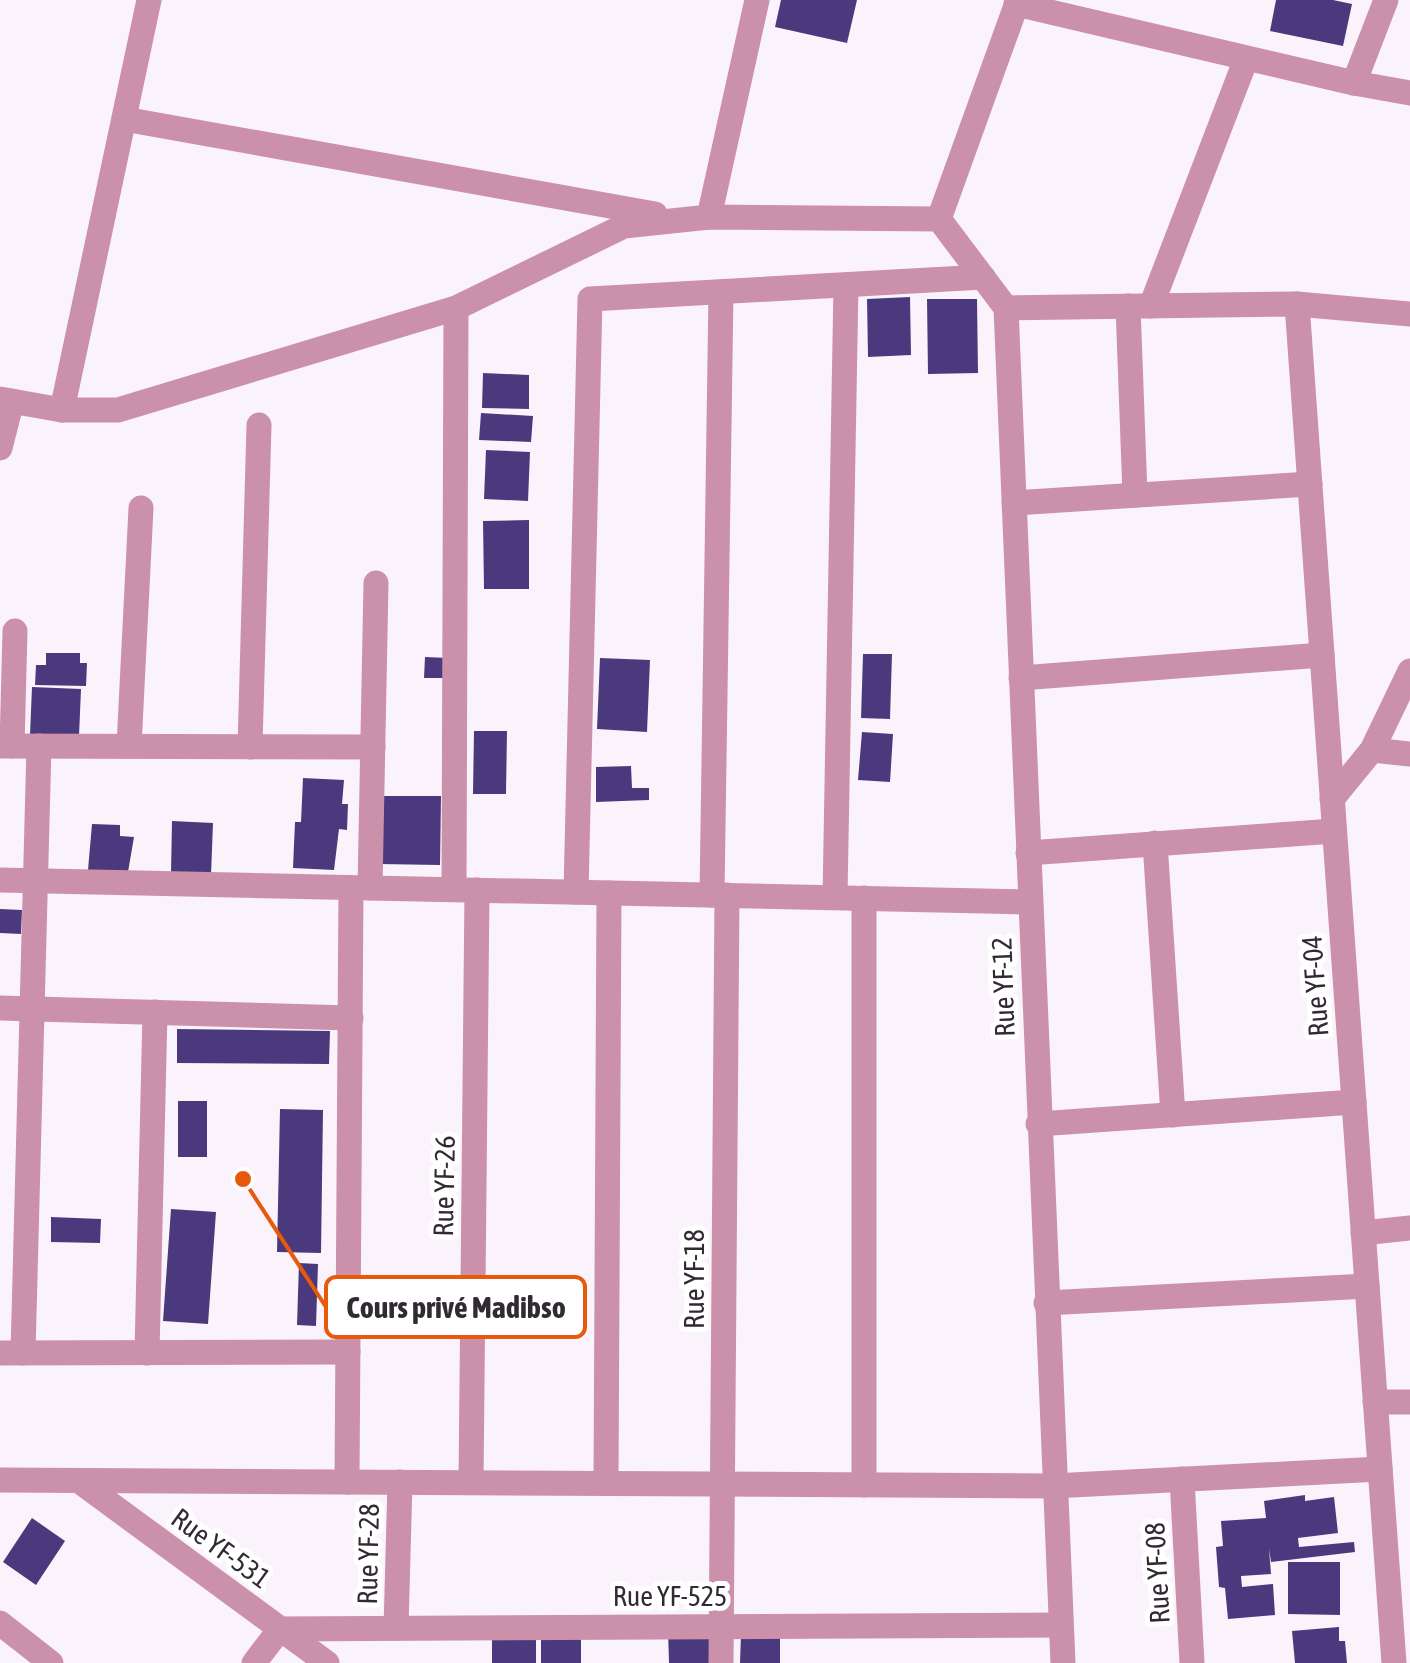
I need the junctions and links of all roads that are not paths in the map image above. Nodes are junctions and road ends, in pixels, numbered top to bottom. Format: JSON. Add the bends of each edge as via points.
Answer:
{"nodes":[{"id":1,"x":149,"y":0,"type":"edge"},
{"id":2,"x":757,"y":0,"type":"edge"},
{"id":3,"x":1386,"y":0,"type":"edge"},
{"id":4,"x":1017,"y":2,"type":"edge"},
{"id":5,"x":1246,"y":59,"type":"junction"},
{"id":6,"x":1354,"y":84,"type":"junction"},
{"id":7,"x":1410,"y":94,"type":"edge"},
{"id":8,"x":124,"y":118,"type":"junction"},
{"id":9,"x":698,"y":219,"type":"junction"},
{"id":10,"x":939,"y":220,"type":"junction"},
{"id":11,"x":983,"y":277,"type":"junction"},
{"id":12,"x":846,"y":285,"type":"junction"},
{"id":13,"x":721,"y":292,"type":"junction"},
{"id":14,"x":1297,"y":304,"type":"junction"},
{"id":15,"x":1140,"y":306,"type":"junction"},
{"id":16,"x":456,"y":308,"type":"junction"},
{"id":17,"x":1006,"y":308,"type":"junction"},
{"id":18,"x":1410,"y":314,"type":"edge"},
{"id":19,"x":6,"y":400,"type":"edge"},
{"id":20,"x":62,"y":410,"type":"junction"},
{"id":21,"x":258,"y":425,"type":"dead end"},
{"id":22,"x":0,"y":448,"type":"edge"},
{"id":23,"x":1310,"y":484,"type":"junction"},
{"id":24,"x":1135,"y":495,"type":"junction"},
{"id":25,"x":1014,"y":503,"type":"junction"},
{"id":26,"x":142,"y":508,"type":"dead end"},
{"id":27,"x":376,"y":583,"type":"dead end"},
{"id":28,"x":14,"y":632,"type":"dead end"},
{"id":29,"x":1322,"y":656,"type":"junction"},
{"id":30,"x":1410,"y":671,"type":"edge"},
{"id":31,"x":1020,"y":678,"type":"junction"},
{"id":32,"x":6,"y":746,"type":"edge"},
{"id":33,"x":39,"y":746,"type":"junction"},
{"id":34,"x":130,"y":746,"type":"junction"},
{"id":35,"x":250,"y":746,"type":"junction"},
{"id":36,"x":373,"y":747,"type":"junction"},
{"id":37,"x":1372,"y":750,"type":"junction"},
{"id":38,"x":1410,"y":754,"type":"edge"},
{"id":39,"x":1332,"y":799,"type":"junction"},
{"id":40,"x":1334,"y":831,"type":"junction"},
{"id":41,"x":1155,"y":844,"type":"junction"},
{"id":42,"x":1028,"y":852,"type":"junction"},
{"id":43,"x":0,"y":880,"type":"edge"},
{"id":44,"x":36,"y":880,"type":"junction"},
{"id":45,"x":361,"y":888,"type":"junction"},
{"id":46,"x":466,"y":890,"type":"junction"},
{"id":47,"x":576,"y":892,"type":"junction"},
{"id":48,"x":609,"y":893,"type":"junction"},
{"id":49,"x":719,"y":895,"type":"junction"},
{"id":50,"x":835,"y":897,"type":"junction"},
{"id":51,"x":864,"y":898,"type":"junction"},
{"id":52,"x":1030,"y":902,"type":"junction"},
{"id":53,"x":0,"y":1008,"type":"edge"},
{"id":54,"x":32,"y":1009,"type":"junction"},
{"id":55,"x":155,"y":1012,"type":"junction"},
{"id":56,"x":351,"y":1018,"type":"junction"},
{"id":57,"x":1354,"y":1102,"type":"junction"},
{"id":58,"x":1173,"y":1115,"type":"junction"},
{"id":59,"x":1038,"y":1124,"type":"junction"},
{"id":60,"x":1410,"y":1228,"type":"edge"},
{"id":61,"x":1364,"y":1232,"type":"junction"},
{"id":62,"x":1367,"y":1286,"type":"junction"},
{"id":63,"x":1046,"y":1303,"type":"junction"},
{"id":64,"x":147,"y":1352,"type":"junction"},
{"id":65,"x":348,"y":1352,"type":"junction"},
{"id":66,"x":12,"y":1353,"type":"edge"},
{"id":67,"x":1375,"y":1402,"type":"junction"},
{"id":68,"x":1410,"y":1402,"type":"edge"},
{"id":69,"x":1380,"y":1469,"type":"junction"},
{"id":70,"x":1182,"y":1479,"type":"junction"},
{"id":71,"x":0,"y":1480,"type":"edge"},
{"id":72,"x":79,"y":1480,"type":"junction"},
{"id":73,"x":347,"y":1482,"type":"junction"},
{"id":74,"x":400,"y":1482,"type":"junction"},
{"id":75,"x":471,"y":1482,"type":"junction"},
{"id":76,"x":606,"y":1483,"type":"junction"},
{"id":77,"x":723,"y":1484,"type":"junction"},
{"id":78,"x":864,"y":1485,"type":"junction"},
{"id":79,"x":1053,"y":1486,"type":"junction"},
{"id":80,"x":0,"y":1623,"type":"edge"},
{"id":81,"x":722,"y":1625,"type":"junction"},
{"id":82,"x":1061,"y":1625,"type":"junction"},
{"id":83,"x":280,"y":1628,"type":"junction"},
{"id":84,"x":396,"y":1628,"type":"junction"},
{"id":85,"x":51,"y":1663,"type":"edge"},
{"id":86,"x":254,"y":1663,"type":"edge"},
{"id":87,"x":327,"y":1663,"type":"edge"},
{"id":88,"x":722,"y":1663,"type":"edge"},
{"id":89,"x":1063,"y":1663,"type":"edge"},
{"id":90,"x":1192,"y":1663,"type":"edge"},
{"id":91,"x":1394,"y":1663,"type":"edge"}],
"edges":[{"from":1,"to":8,"type":"street"},
{"from":2,"to":9,"type":"street"},
{"from":3,"to":6,"type":"street"},
{"from":4,"to":5,"type":"street"},
{"from":4,"to":10,"type":"street"},
{"from":5,"to":6,"type":"street"},
{"from":5,"to":15,"type":"street"},
{"from":6,"to":7,"type":"street"},
{"from":8,"to":9,"type":"street"},
{"from":8,"to":20,"type":"street"},
{"from":9,"to":10,"type":"street"},
{"from":9,"to":16,"type":"street","via":[[624,226]]},
{"from":10,"to":11,"type":"street"},
{"from":11,"to":12,"type":"street"},
{"from":11,"to":17,"type":"street"},
{"from":12,"to":13,"type":"street"},
{"from":12,"to":50,"type":"street"},
{"from":13,"to":47,"type":"street","via":[[590,298]]},
{"from":13,"to":49,"type":"street","name":"Rue YF-18"},
{"from":14,"to":15,"type":"street"},
{"from":14,"to":18,"type":"street"},
{"from":14,"to":23,"type":"street","name":"Rue YF-04"},
{"from":15,"to":17,"type":"street"},
{"from":15,"to":24,"type":"street"},
{"from":16,"to":20,"type":"street","via":[[118,410]]},
{"from":16,"to":46,"type":"street","name":"Rue YF-26"},
{"from":17,"to":25,"type":"street","name":"Rue YF-12"},
{"from":19,"to":20,"type":"street"},
{"from":19,"to":22,"type":"street"},
{"from":21,"to":35,"type":"street"},
{"from":23,"to":24,"type":"street"},
{"from":23,"to":29,"type":"street","name":"Rue YF-04"},
{"from":24,"to":25,"type":"street"},
{"from":25,"to":31,"type":"street","name":"Rue YF-12"},
{"from":26,"to":34,"type":"street"},
{"from":27,"to":36,"type":"street"},
{"from":28,"to":32,"type":"street"},
{"from":29,"to":31,"type":"street"},
{"from":29,"to":39,"type":"street","name":"Rue YF-04"},
{"from":30,"to":37,"type":"street"},
{"from":31,"to":42,"type":"street","name":"Rue YF-12"},
{"from":32,"to":33,"type":"street"},
{"from":33,"to":34,"type":"street"},
{"from":33,"to":44,"type":"street"},
{"from":34,"to":35,"type":"street"},
{"from":35,"to":36,"type":"street"},
{"from":36,"to":45,"type":"street"},
{"from":37,"to":38,"type":"street"},
{"from":37,"to":39,"type":"street"},
{"from":39,"to":40,"type":"street","name":"Rue YF-04"},
{"from":40,"to":41,"type":"street"},
{"from":40,"to":57,"type":"street","name":"Rue YF-04"},
{"from":41,"to":42,"type":"street"},
{"from":41,"to":58,"type":"street"},
{"from":42,"to":52,"type":"street","name":"Rue YF-12"},
{"from":43,"to":44,"type":"street"},
{"from":44,"to":45,"type":"street"},
{"from":44,"to":54,"type":"street"},
{"from":45,"to":46,"type":"street"},
{"from":45,"to":56,"type":"street"},
{"from":46,"to":47,"type":"street"},
{"from":46,"to":75,"type":"street","name":"Rue YF-26"},
{"from":47,"to":48,"type":"street"},
{"from":48,"to":49,"type":"street"},
{"from":48,"to":76,"type":"street"},
{"from":49,"to":50,"type":"street"},
{"from":49,"to":77,"type":"street","name":"Rue YF-18"},
{"from":50,"to":51,"type":"street"},
{"from":51,"to":52,"type":"street"},
{"from":51,"to":78,"type":"street"},
{"from":52,"to":59,"type":"street","name":"Rue YF-12"},
{"from":53,"to":54,"type":"street"},
{"from":54,"to":55,"type":"street"},
{"from":54,"to":66,"type":"street"},
{"from":55,"to":56,"type":"street"},
{"from":55,"to":64,"type":"street"},
{"from":56,"to":65,"type":"street"},
{"from":57,"to":58,"type":"street"},
{"from":57,"to":61,"type":"street","name":"Rue YF-04"},
{"from":58,"to":59,"type":"street"},
{"from":59,"to":63,"type":"street","name":"Rue YF-12"},
{"from":60,"to":61,"type":"street"},
{"from":61,"to":62,"type":"street","name":"Rue YF-04"},
{"from":62,"to":63,"type":"street"},
{"from":62,"to":67,"type":"street","name":"Rue YF-04"},
{"from":63,"to":79,"type":"street","name":"Rue YF-12"},
{"from":64,"to":65,"type":"street"},
{"from":64,"to":66,"type":"street"},
{"from":65,"to":73,"type":"street"},
{"from":67,"to":68,"type":"street"},
{"from":67,"to":69,"type":"street","name":"Rue YF-04"},
{"from":69,"to":70,"type":"street"},
{"from":69,"to":91,"type":"street","name":"Rue YF-04"},
{"from":70,"to":79,"type":"street"},
{"from":70,"to":90,"type":"street","name":"Rue YF-08"},
{"from":71,"to":72,"type":"street"},
{"from":72,"to":73,"type":"street"},
{"from":72,"to":83,"type":"street","name":"Rue YF-531"},
{"from":73,"to":74,"type":"street"},
{"from":74,"to":75,"type":"street"},
{"from":74,"to":84,"type":"street","name":"Rue YF-28"},
{"from":75,"to":76,"type":"street"},
{"from":76,"to":77,"type":"street"},
{"from":77,"to":78,"type":"street"},
{"from":77,"to":81,"type":"street","name":"Rue YF-18"},
{"from":78,"to":79,"type":"street"},
{"from":79,"to":82,"type":"street","name":"Rue YF-12"},
{"from":80,"to":85,"type":"street"},
{"from":81,"to":82,"type":"street","name":"Rue YF-525"},
{"from":81,"to":84,"type":"street","name":"Rue YF-525"},
{"from":81,"to":88,"type":"street","name":"Rue YF-18"},
{"from":82,"to":89,"type":"street","name":"Rue YF-12"},
{"from":83,"to":84,"type":"street","name":"Rue YF-525"},
{"from":83,"to":86,"type":"street"},
{"from":83,"to":87,"type":"street","name":"Rue YF-531"}]}
